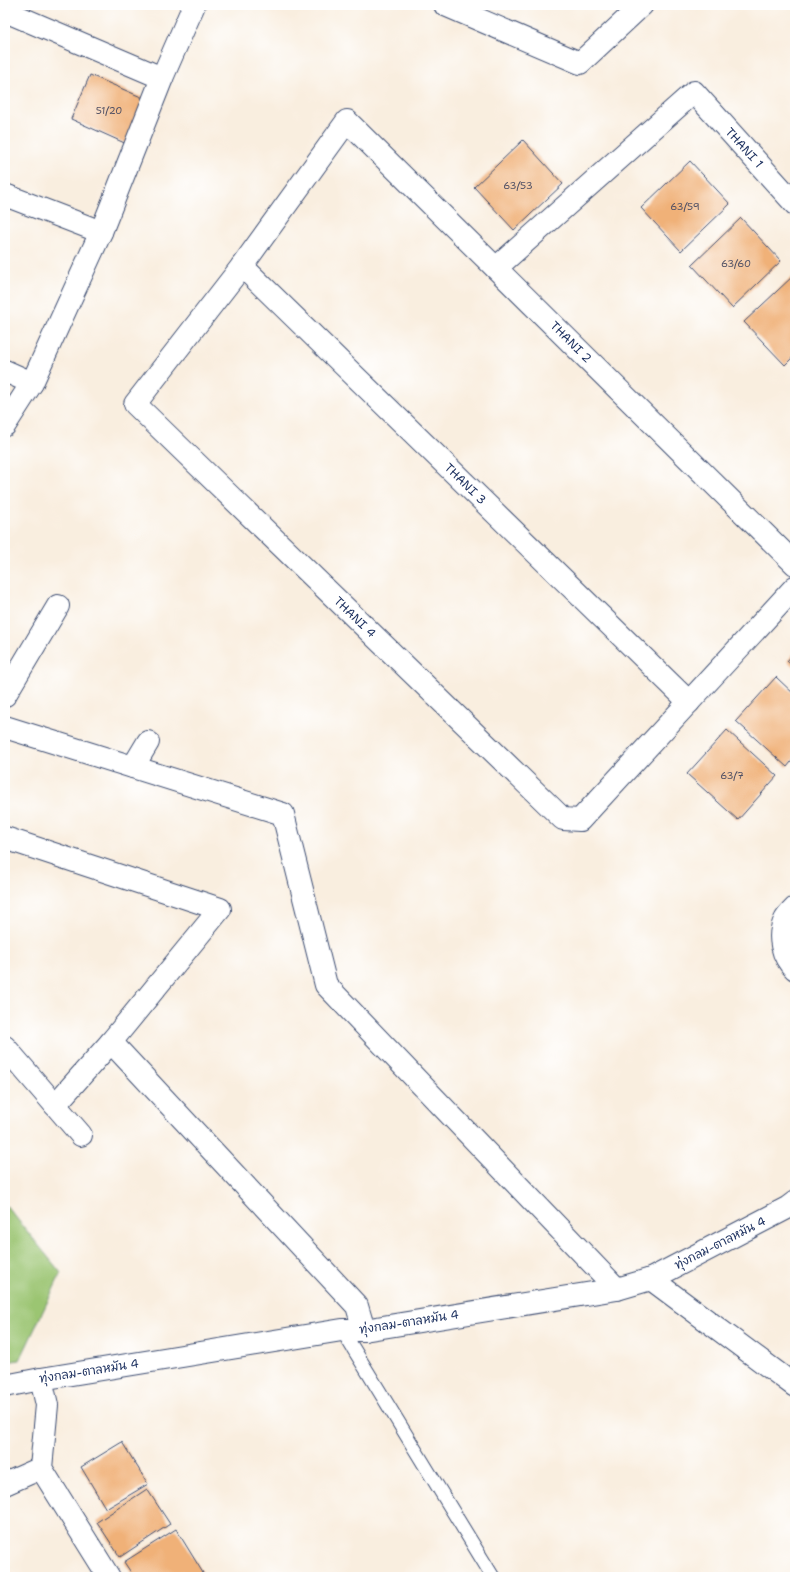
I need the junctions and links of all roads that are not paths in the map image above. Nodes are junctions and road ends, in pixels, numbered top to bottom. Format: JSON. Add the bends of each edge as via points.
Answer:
{"nodes":[{"id":1,"x":194,"y":5,"type":"edge"},
{"id":2,"x":445,"y":5,"type":"edge"},
{"id":3,"x":642,"y":5,"type":"edge"},
{"id":4,"x":13,"y":10,"type":"edge"},
{"id":5,"x":162,"y":78,"type":"junction"},
{"id":6,"x":5,"y":195,"type":"edge"},
{"id":7,"x":795,"y":204,"type":"edge"},
{"id":8,"x":101,"y":232,"type":"junction"},
{"id":9,"x":242,"y":266,"type":"junction"},
{"id":10,"x":496,"y":268,"type":"junction"},
{"id":11,"x":5,"y":371,"type":"edge"},
{"id":12,"x":32,"y":383,"type":"junction"},
{"id":13,"x":5,"y":425,"type":"edge"},
{"id":14,"x":795,"y":564,"type":"edge"},
{"id":15,"x":795,"y":587,"type":"edge"},
{"id":16,"x":58,"y":606,"type":"dead end"},
{"id":17,"x":5,"y":694,"type":"edge"},
{"id":18,"x":689,"y":702,"type":"junction"},
{"id":19,"x":5,"y":727,"type":"edge"},
{"id":20,"x":148,"y":742,"type":"dead end"},
{"id":21,"x":133,"y":767,"type":"junction"},
{"id":22,"x":5,"y":838,"type":"edge"},
{"id":23,"x":795,"y":908,"type":"edge"},
{"id":24,"x":795,"y":969,"type":"edge"},
{"id":25,"x":111,"y":1042,"type":"junction"},
{"id":26,"x":5,"y":1047,"type":"edge"},
{"id":27,"x":55,"y":1105,"type":"junction"},
{"id":28,"x":81,"y":1136,"type":"dead end"},
{"id":29,"x":795,"y":1202,"type":"edge"},
{"id":30,"x":651,"y":1279,"type":"junction"},
{"id":31,"x":617,"y":1289,"type":"junction"},
{"id":32,"x":342,"y":1330,"type":"junction"},
{"id":33,"x":364,"y":1330,"type":"junction"},
{"id":34,"x":41,"y":1379,"type":"junction"},
{"id":35,"x":5,"y":1386,"type":"edge"},
{"id":36,"x":795,"y":1386,"type":"edge"},
{"id":37,"x":40,"y":1468,"type":"junction"},
{"id":38,"x":5,"y":1484,"type":"edge"},
{"id":39,"x":109,"y":1577,"type":"edge"},
{"id":40,"x":493,"y":1577,"type":"edge"}],
"edges":[{"from":1,"to":5,"type":"street"},
{"from":2,"to":3,"type":"street","via":[[580,63]]},
{"from":4,"to":5,"type":"street"},
{"from":5,"to":8,"type":"street"},
{"from":6,"to":8,"type":"street"},
{"from":7,"to":10,"type":"street","name":"THANI 1","via":[[694,92]]},
{"from":8,"to":12,"type":"street"},
{"from":9,"to":10,"type":"street","name":"THANI 2","via":[[347,121]]},
{"from":9,"to":18,"type":"street","name":"THANI 3"},
{"from":9,"to":18,"type":"street","name":"THANI 4","via":[[135,404],[563,819],[580,820]]},
{"from":10,"to":14,"type":"street","name":"THANI 2"},
{"from":11,"to":12,"type":"street"},
{"from":12,"to":13,"type":"street"},
{"from":15,"to":18,"type":"street"},
{"from":16,"to":17,"type":"street"},
{"from":19,"to":21,"type":"street"},
{"from":20,"to":21,"type":"street"},
{"from":21,"to":31,"type":"street","via":[[283,814],[326,985]]},
{"from":22,"to":25,"type":"street","via":[[220,909]]},
{"from":23,"to":24,"type":"street","via":[[785,920],[781,935],[783,950]]},
{"from":25,"to":27,"type":"street"},
{"from":25,"to":33,"type":"street","via":[[357,1306]]},
{"from":26,"to":27,"type":"street"},
{"from":27,"to":28,"type":"street"},
{"from":29,"to":30,"type":"street","name":"ทุ่งกลม-ตาลหมัน 4"},
{"from":30,"to":31,"type":"street","name":"ทุ่งกลม-ตาลหมัน 4"},
{"from":30,"to":36,"type":"street"},
{"from":31,"to":33,"type":"street","name":"ทุ่งกลม-ตาลหมัน 4"},
{"from":32,"to":33,"type":"street","name":"ทุ่งกลม-ตาลหมัน 4"},
{"from":32,"to":34,"type":"street","name":"ทุ่งกลม-ตาลหมัน 4"},
{"from":32,"to":40,"type":"lane"},
{"from":34,"to":35,"type":"street","name":"ทุ่งกลม-ตาลหมัน 4"},
{"from":34,"to":37,"type":"street","via":[[47,1405]]},
{"from":37,"to":38,"type":"street"},
{"from":37,"to":39,"type":"street"}]}
